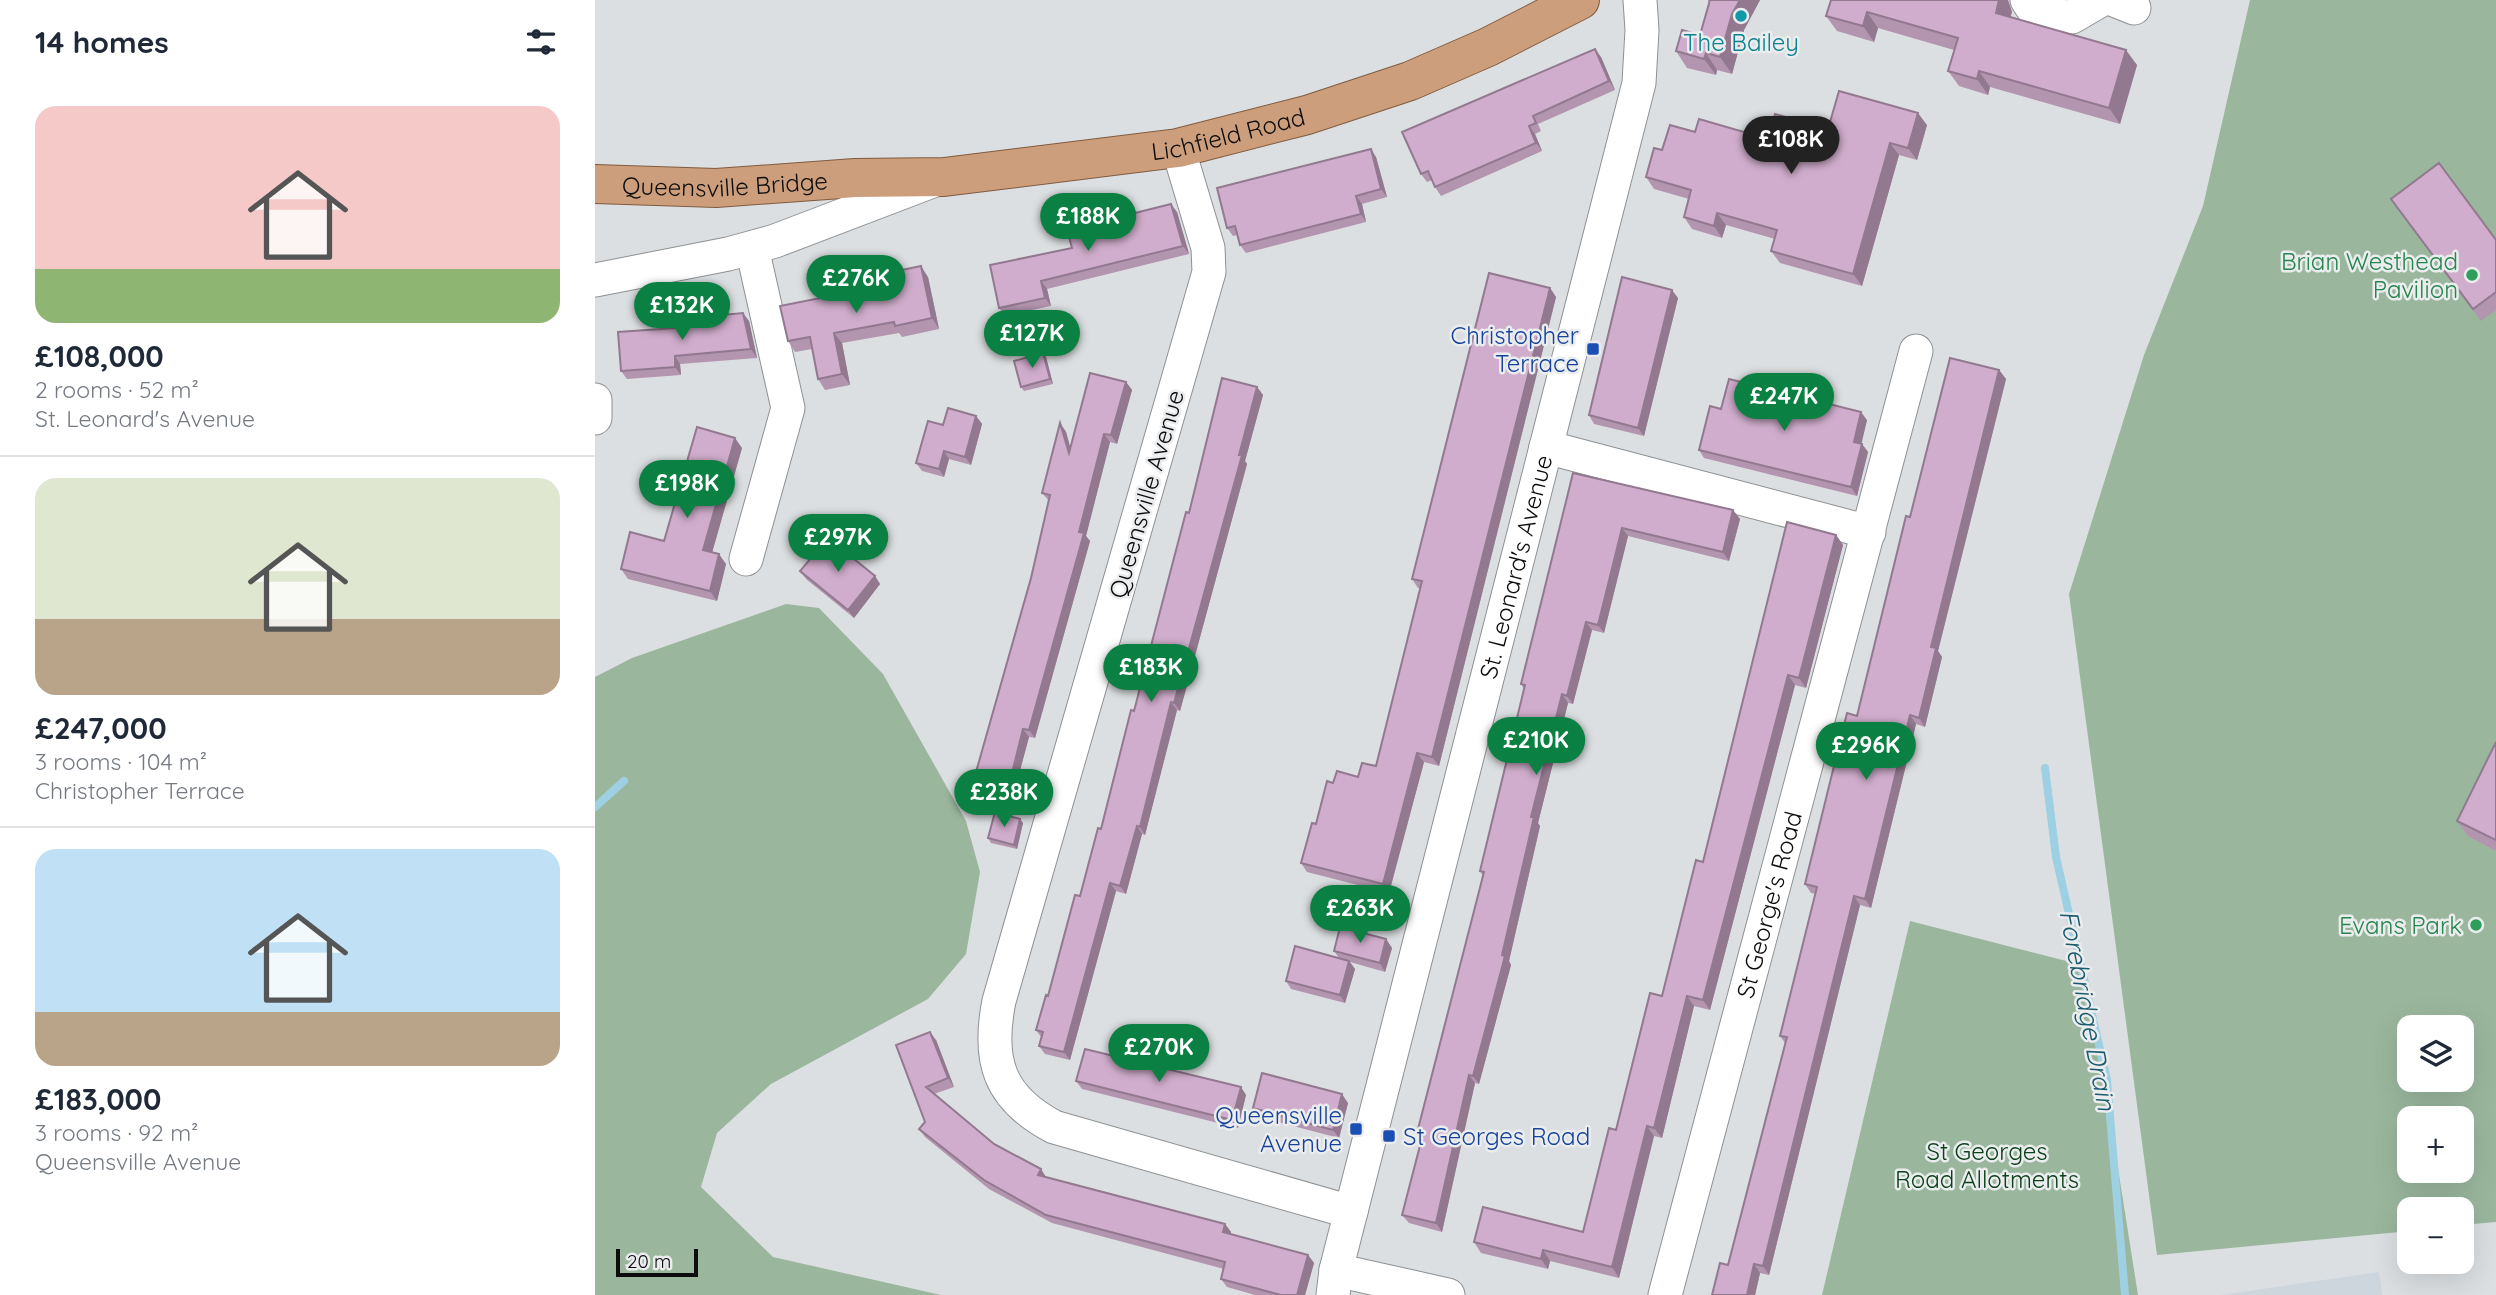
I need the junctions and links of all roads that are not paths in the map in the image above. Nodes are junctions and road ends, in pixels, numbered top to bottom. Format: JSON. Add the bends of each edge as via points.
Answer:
{"nodes":[{"id":1,"x":1580,"y":0,"type":"edge"},
{"id":2,"x":1640,"y":0,"type":"edge"},
{"id":3,"x":2027,"y":0,"type":"edge"},
{"id":4,"x":2101,"y":0,"type":"edge"},
{"id":5,"x":1178,"y":148,"type":"junction"},
{"id":6,"x":944,"y":177,"type":"junction"},
{"id":7,"x":855,"y":178,"type":"joint"},
{"id":8,"x":595,"y":184,"type":"edge"},
{"id":9,"x":752,"y":248,"type":"junction"},
{"id":10,"x":595,"y":280,"type":"edge"},
{"id":11,"x":1916,"y":351,"type":"dead end"},
{"id":12,"x":595,"y":400,"type":"edge"},
{"id":13,"x":595,"y":418,"type":"edge"},
{"id":14,"x":1546,"y":447,"type":"junction"},
{"id":15,"x":1869,"y":532,"type":"junction"},
{"id":16,"x":745,"y":559,"type":"dead end"},
{"id":17,"x":1351,"y":1212,"type":"junction"},
{"id":18,"x":1335,"y":1282,"type":"edge"},
{"id":19,"x":1448,"y":1295,"type":"edge"},
{"id":20,"x":1665,"y":1295,"type":"edge"}],
"edges":[{"from":1,"to":5,"type":"highway","name":"Lichfield Road","via":[[1410,81],[1307,115]]},
{"from":2,"to":14,"type":"street","name":"St. Leonard's Avenue","via":[[1639,83]]},
{"from":3,"to":4,"type":"street","via":[[2037,15],[2072,18]]},
{"from":5,"to":6,"type":"highway","name":"Lichfield Road"},
{"from":5,"to":17,"type":"street","name":"Queensville Avenue","via":[[1208,248],[1209,272],[999,1001],[994,1053],[1016,1100],[1054,1128]]},
{"from":6,"to":7,"type":"highway","name":"Lichfield Road"},
{"from":6,"to":9,"type":"street"},
{"from":7,"to":8,"type":"highway","name":"Queensville Bridge","via":[[716,188]]},
{"from":9,"to":10,"type":"street"},
{"from":9,"to":16,"type":"street","via":[[788,408]]},
{"from":11,"to":15,"type":"street","name":"St George's Road"},
{"from":12,"to":13,"type":"street"},
{"from":14,"to":15,"type":"street"},
{"from":14,"to":17,"type":"street","name":"St. Leonard's Avenue"},
{"from":15,"to":20,"type":"street","name":"St George's Road"},
{"from":17,"to":18,"type":"street","name":"St. Leonard's Avenue"},
{"from":18,"to":19,"type":"street"}]}
